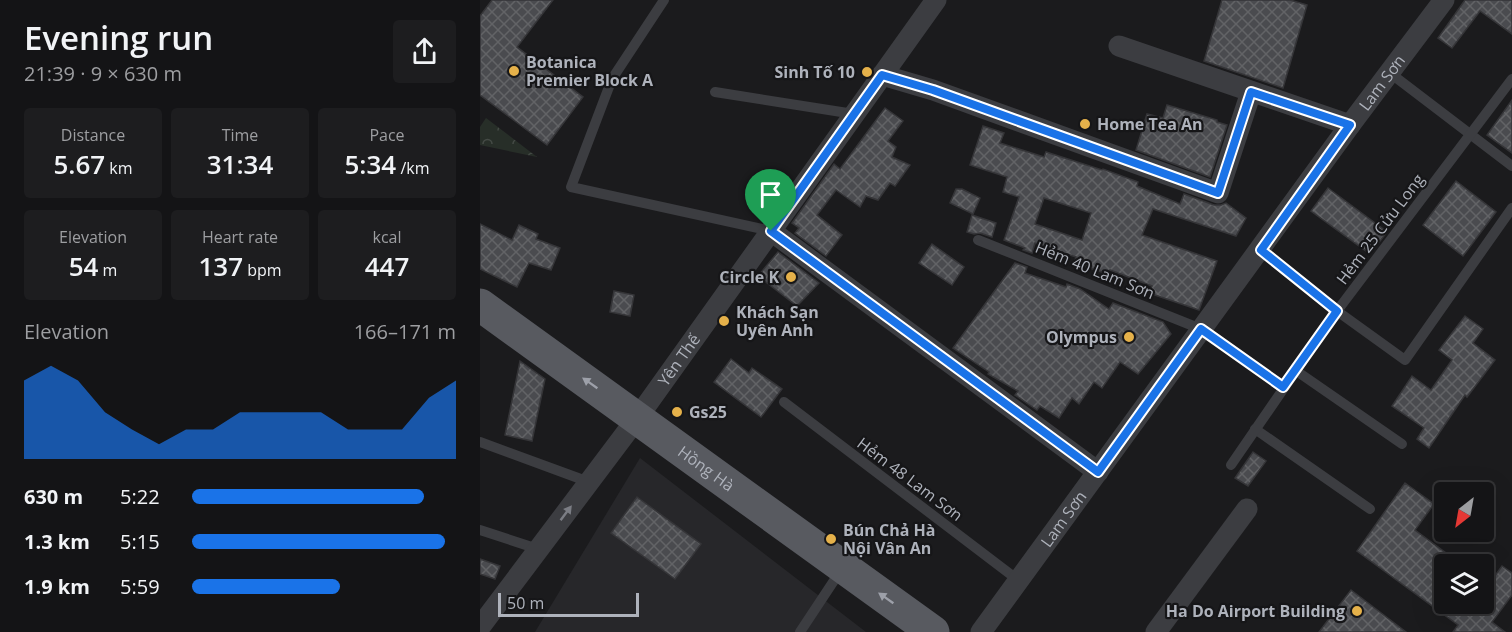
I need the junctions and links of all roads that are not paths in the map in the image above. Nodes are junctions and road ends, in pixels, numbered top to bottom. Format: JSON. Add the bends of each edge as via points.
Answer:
{"nodes":[{"id":1,"x":664,"y":0,"type":"edge"},
{"id":2,"x":936,"y":0,"type":"edge"},
{"id":3,"x":1444,"y":0,"type":"edge"},
{"id":4,"x":1119,"y":46,"type":"dead end"},
{"id":5,"x":1390,"y":73,"type":"junction"},
{"id":6,"x":882,"y":75,"type":"junction"},
{"id":7,"x":1510,"y":84,"type":"edge"},
{"id":8,"x":715,"y":92,"type":"dead end"},
{"id":9,"x":1251,"y":92,"type":"junction"},
{"id":10,"x":854,"y":114,"type":"junction"},
{"id":11,"x":1350,"y":125,"type":"junction"},
{"id":12,"x":1469,"y":135,"type":"junction"},
{"id":13,"x":1512,"y":166,"type":"edge"},
{"id":14,"x":1512,"y":208,"type":"edge"},
{"id":15,"x":771,"y":231,"type":"junction"},
{"id":16,"x":978,"y":240,"type":"dead end"},
{"id":17,"x":1261,"y":250,"type":"junction"},
{"id":18,"x":480,"y":305,"type":"edge"},
{"id":19,"x":1337,"y":311,"type":"junction"},
{"id":20,"x":1201,"y":329,"type":"junction"},
{"id":21,"x":1295,"y":370,"type":"junction"},
{"id":22,"x":1283,"y":387,"type":"junction"},
{"id":23,"x":784,"y":402,"type":"dead end"},
{"id":24,"x":638,"y":417,"type":"junction"},
{"id":25,"x":1255,"y":429,"type":"junction"},
{"id":26,"x":480,"y":442,"type":"edge"},
{"id":27,"x":1402,"y":444,"type":"dead end"},
{"id":28,"x":1231,"y":465,"type":"dead end"},
{"id":29,"x":1098,"y":472,"type":"junction"},
{"id":30,"x":589,"y":482,"type":"junction"},
{"id":31,"x":1247,"y":509,"type":"dead end"},
{"id":32,"x":1370,"y":509,"type":"dead end"},
{"id":33,"x":480,"y":530,"type":"edge"},
{"id":34,"x":538,"y":549,"type":"junction"},
{"id":35,"x":843,"y":567,"type":"junction"},
{"id":36,"x":1018,"y":580,"type":"junction"},
{"id":37,"x":480,"y":627,"type":"edge"},
{"id":38,"x":800,"y":632,"type":"edge"},
{"id":39,"x":933,"y":632,"type":"edge"},
{"id":40,"x":981,"y":632,"type":"edge"},
{"id":41,"x":1156,"y":632,"type":"edge"}],
"edges":[{"from":1,"to":15,"type":"lane","via":[[612,79],[571,187]]},
{"from":2,"to":6,"type":"street","name":"Yên Thế"},
{"from":3,"to":5,"type":"street","name":"Lam Sơn"},
{"from":4,"to":9,"type":"street"},
{"from":5,"to":11,"type":"street","name":"Lam Sơn"},
{"from":5,"to":12,"type":"lane"},
{"from":6,"to":9,"type":"street","via":[[1218,193]]},
{"from":6,"to":10,"type":"street","name":"Yên Thế"},
{"from":7,"to":12,"type":"lane","name":"Hẻm 25 Cửu Long"},
{"from":8,"to":10,"type":"lane"},
{"from":9,"to":11,"type":"street"},
{"from":10,"to":15,"type":"street","name":"Yên Thế"},
{"from":11,"to":17,"type":"street","name":"Lam Sơn"},
{"from":12,"to":13,"type":"lane"},
{"from":12,"to":19,"type":"lane","name":"Hẻm 25 Cửu Long"},
{"from":14,"to":19,"type":"lane","via":[[1405,360]]},
{"from":15,"to":24,"type":"street","name":"Yên Thế"},
{"from":15,"to":29,"type":"street"},
{"from":16,"to":20,"type":"lane","name":"Hẻm 40 Lam Sơn"},
{"from":17,"to":19,"type":"lane"},
{"from":17,"to":20,"type":"street","name":"Lam Sơn"},
{"from":24,"to":18,"type":"main road","name":"Hồng Hà","one_way":true},
{"from":19,"to":21,"type":"lane","name":"Hẻm 25 Cửu Long"},
{"from":20,"to":22,"type":"lane","name":"Hẻm 40 Lam Sơn"},
{"from":20,"to":29,"type":"street","name":"Lam Sơn"},
{"from":21,"to":22,"type":"lane","name":"Hẻm 25 Cửu Long"},
{"from":21,"to":27,"type":"lane"},
{"from":22,"to":25,"type":"lane","name":"Hẻm 25 Cửu Long"},
{"from":23,"to":36,"type":"lane","name":"Hẻm 48 Lam Sơn"},
{"from":24,"to":30,"type":"street","name":"Yên Thế"},
{"from":24,"to":35,"type":"main road","name":"Hồng Hà"},
{"from":25,"to":28,"type":"lane","name":"Hẻm 25 Cửu Long"},
{"from":25,"to":32,"type":"lane"},
{"from":26,"to":30,"type":"lane"},
{"from":29,"to":36,"type":"street","name":"Lam Sơn"},
{"from":34,"to":30,"type":"street","name":"Yên Thế","one_way":true},
{"from":31,"to":41,"type":"street"},
{"from":33,"to":34,"type":"lane"},
{"from":34,"to":37,"type":"street","name":"Yên Thế"},
{"from":35,"to":38,"type":"lane"},
{"from":39,"to":35,"type":"main road","name":"Hồng Hà","one_way":true},
{"from":36,"to":40,"type":"street","name":"Lam Sơn"}]}
